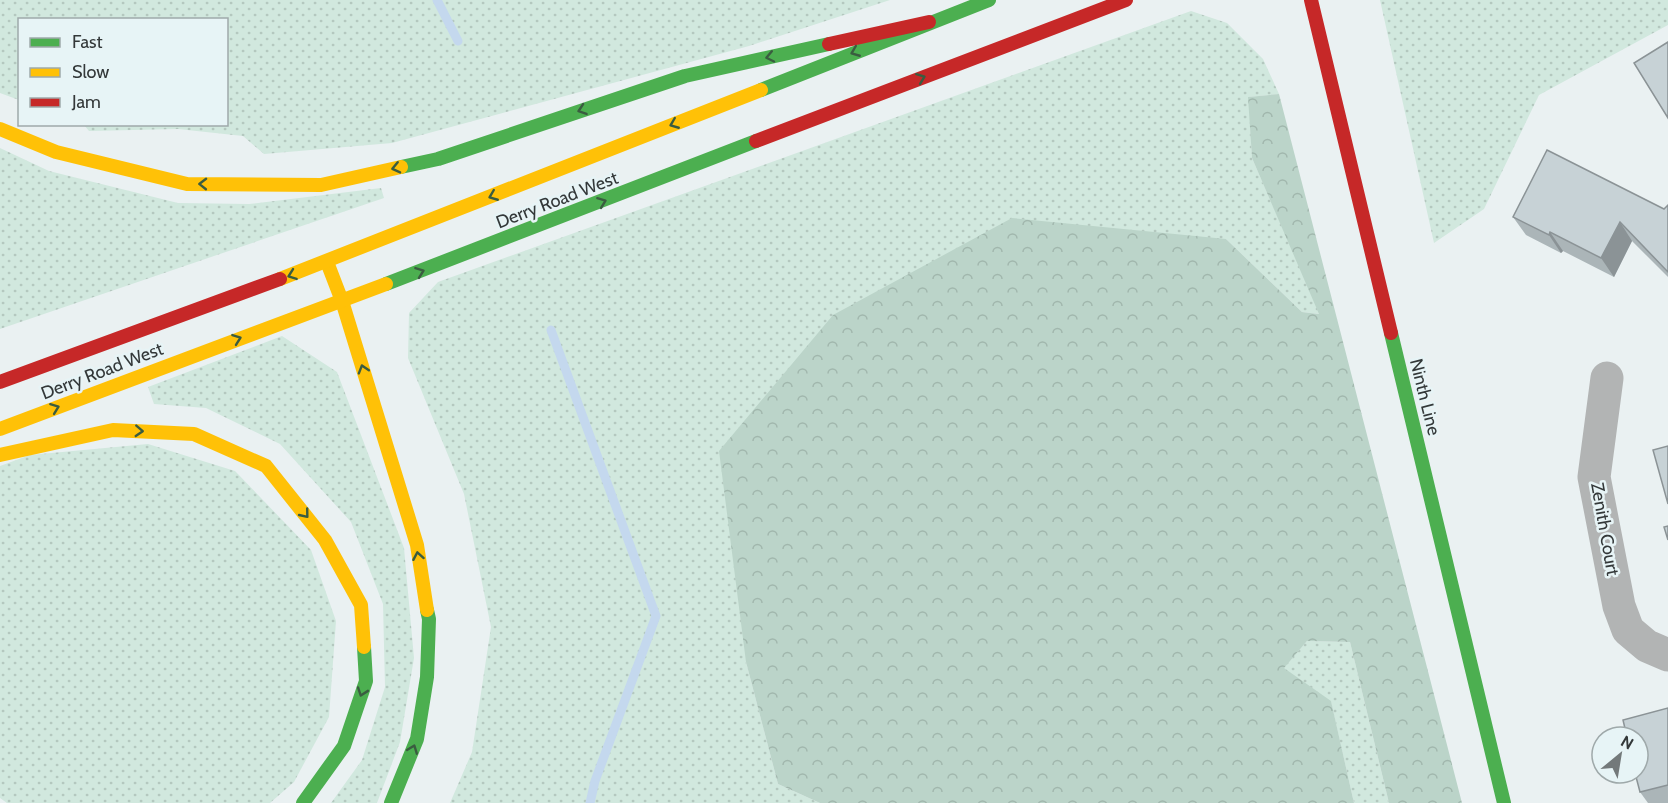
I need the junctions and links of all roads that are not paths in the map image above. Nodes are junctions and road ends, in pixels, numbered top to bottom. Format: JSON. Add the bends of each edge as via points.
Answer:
{"nodes":[{"id":1,"x":988,"y":0,"type":"edge"},
{"id":2,"x":1126,"y":0,"type":"edge"},
{"id":3,"x":1311,"y":0,"type":"edge"},
{"id":4,"x":929,"y":22,"type":"junction"},
{"id":5,"x":0,"y":129,"type":"edge"},
{"id":6,"x":327,"y":262,"type":"junction"},
{"id":7,"x":342,"y":301,"type":"junction"},
{"id":8,"x":1607,"y":378,"type":"dead end"},
{"id":9,"x":0,"y":382,"type":"edge"},
{"id":10,"x":0,"y":429,"type":"edge"},
{"id":11,"x":0,"y":455,"type":"edge"},
{"id":12,"x":1668,"y":655,"type":"edge"},
{"id":13,"x":303,"y":803,"type":"edge"},
{"id":14,"x":391,"y":803,"type":"edge"},
{"id":15,"x":1504,"y":803,"type":"edge"}],
"edges":[{"from":1,"to":4,"type":"main road","name":"Derry Road West"},
{"from":7,"to":2,"type":"main road","name":"Derry Road West","one_way":true},
{"from":3,"to":15,"type":"main road","name":"Ninth Line"},
{"from":4,"to":5,"type":"main road","one_way":true,"via":[[685,76],[438,159],[321,185],[187,184],[56,152]]},
{"from":4,"to":6,"type":"main road","name":"Derry Road West","one_way":true},
{"from":6,"to":7,"type":"main road"},
{"from":6,"to":9,"type":"main road","name":"Derry Road West","one_way":true},
{"from":10,"to":7,"type":"main road","name":"Derry Road West","one_way":true},
{"from":14,"to":7,"type":"main road","one_way":true,"via":[[417,739],[427,677],[429,619],[417,545]]},
{"from":8,"to":12,"type":"street","name":"Zenith Court","via":[[1594,477],[1619,606],[1628,630],[1647,646]]},
{"from":11,"to":13,"type":"main road","one_way":true,"via":[[113,430],[194,435],[266,466],[326,540],[361,605],[366,681],[344,746]]}]}
